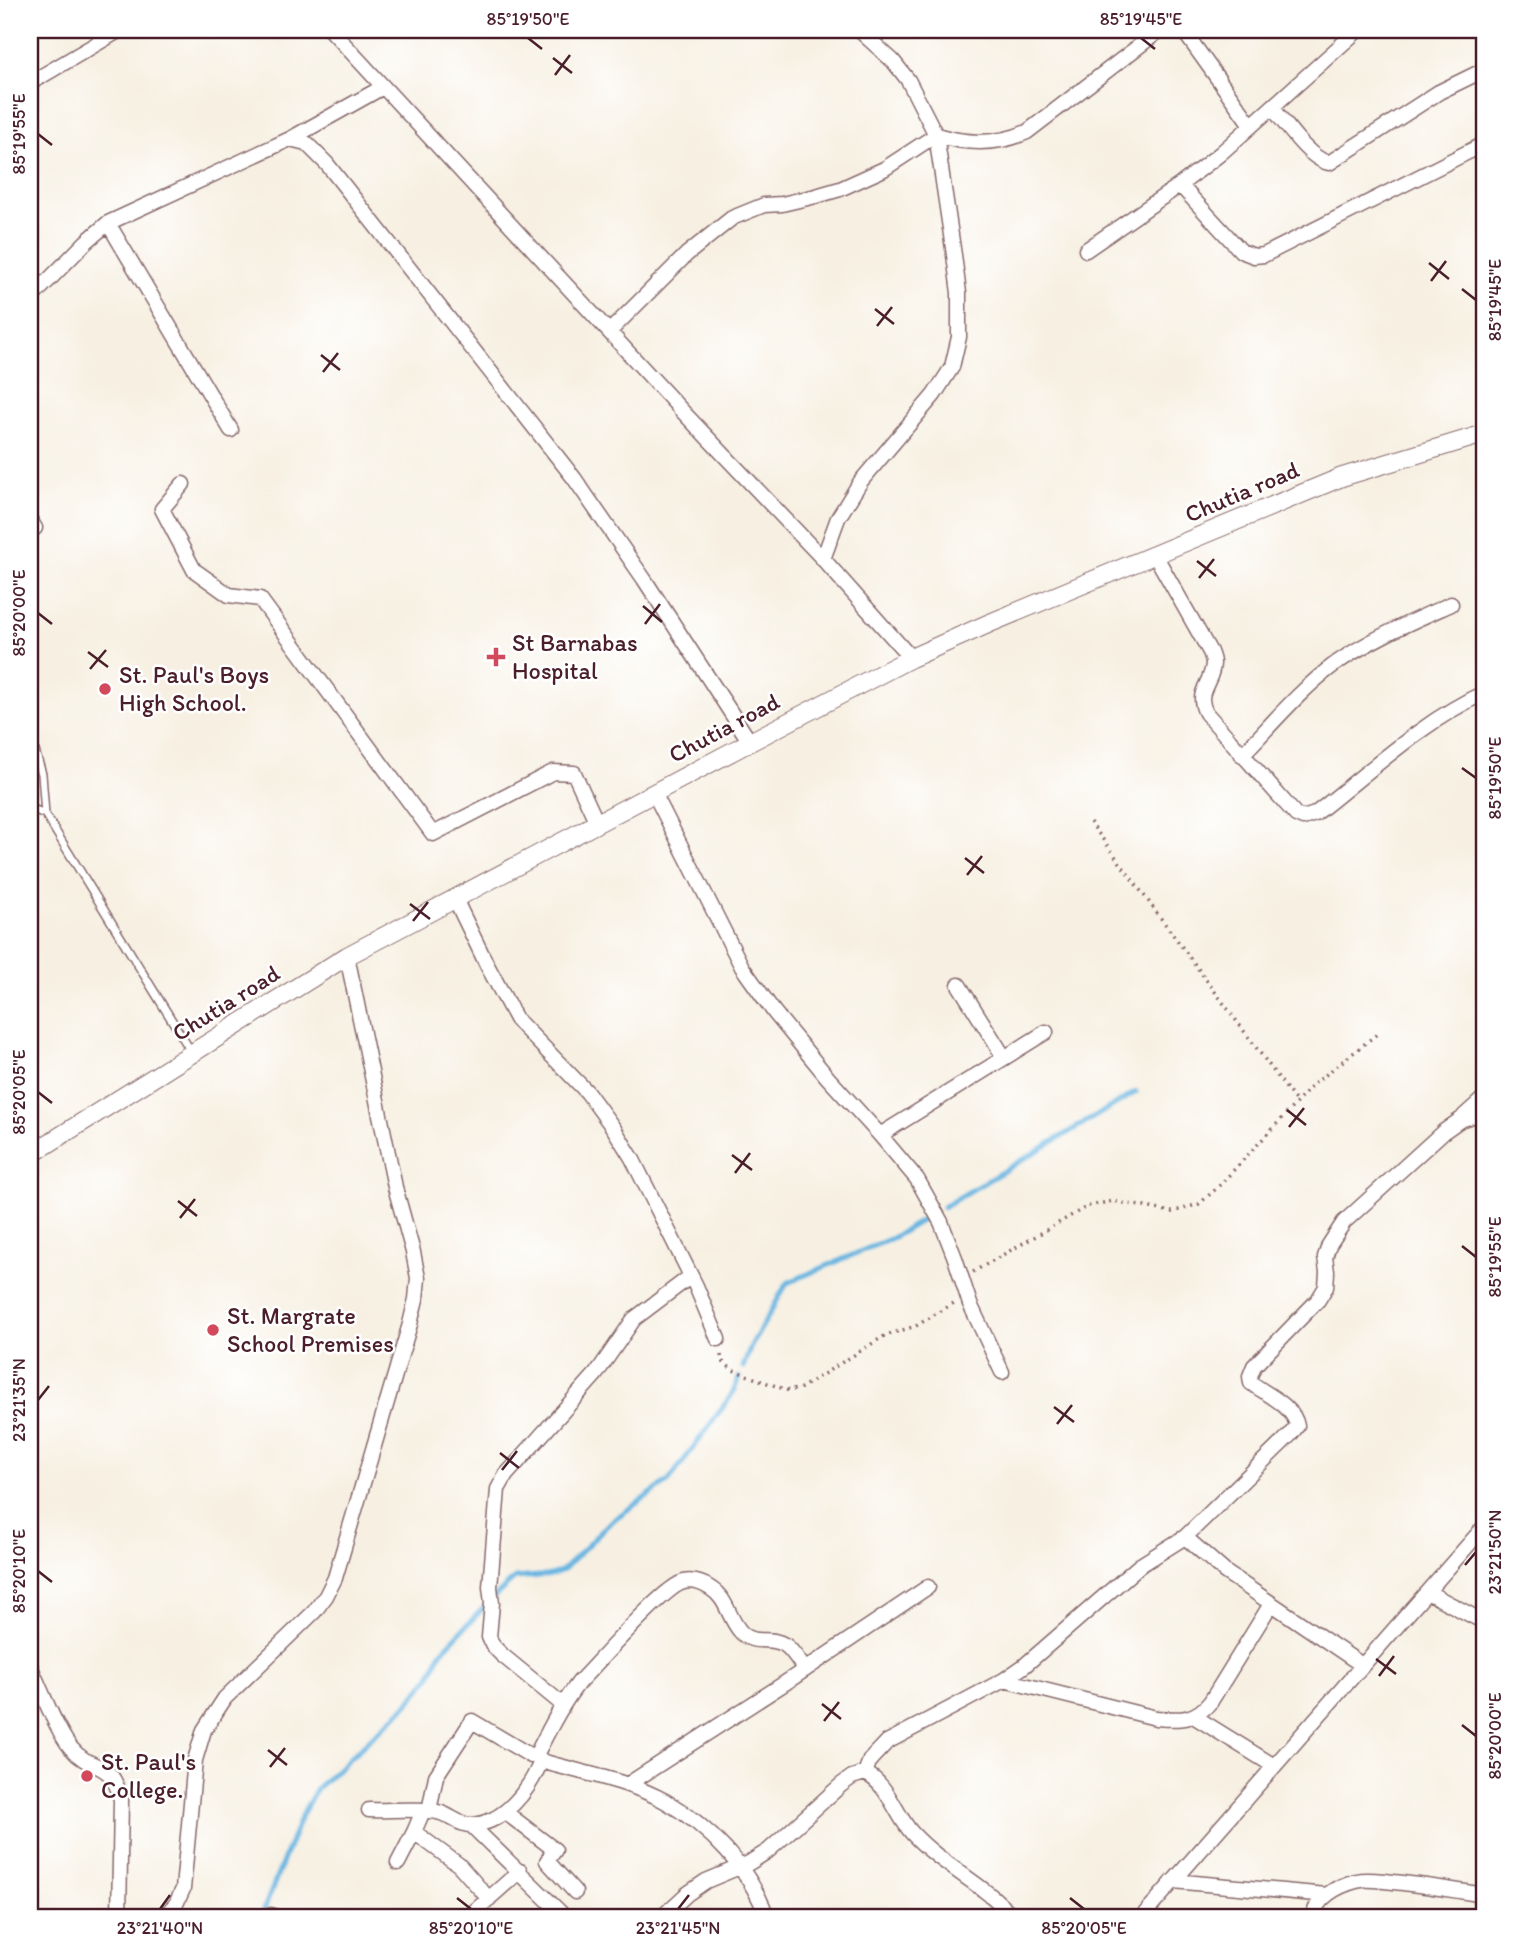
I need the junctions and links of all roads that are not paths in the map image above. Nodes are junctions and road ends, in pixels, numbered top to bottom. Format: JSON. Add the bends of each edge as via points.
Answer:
{"nodes":[{"id":1,"x":120,"y":30,"type":"edge"},
{"id":2,"x":331,"y":30,"type":"edge"},
{"id":3,"x":859,"y":30,"type":"edge"},
{"id":4,"x":1160,"y":30,"type":"edge"},
{"id":5,"x":1183,"y":30,"type":"edge"},
{"id":6,"x":1358,"y":30,"type":"edge"},
{"id":7,"x":1484,"y":69,"type":"edge"},
{"id":8,"x":30,"y":83,"type":"edge"},
{"id":9,"x":383,"y":87,"type":"junction"},
{"id":10,"x":1272,"y":107,"type":"junction"},
{"id":11,"x":1251,"y":125,"type":"junction"},
{"id":12,"x":936,"y":135,"type":"junction"},
{"id":13,"x":290,"y":139,"type":"junction"},
{"id":14,"x":1484,"y":144,"type":"edge"},
{"id":15,"x":1180,"y":186,"type":"junction"},
{"id":16,"x":108,"y":223,"type":"junction"},
{"id":17,"x":1086,"y":250,"type":"dead end"},
{"id":18,"x":30,"y":299,"type":"edge"},
{"id":19,"x":610,"y":331,"type":"junction"},
{"id":20,"x":231,"y":430,"type":"dead end"},
{"id":21,"x":1484,"y":434,"type":"edge"},
{"id":22,"x":183,"y":484,"type":"dead end"},
{"id":23,"x":1155,"y":555,"type":"junction"},
{"id":24,"x":823,"y":559,"type":"junction"},
{"id":25,"x":1451,"y":604,"type":"dead end"},
{"id":26,"x":911,"y":658,"type":"junction"},
{"id":27,"x":1484,"y":693,"type":"edge"},
{"id":28,"x":30,"y":734,"type":"edge"},
{"id":29,"x":750,"y":742,"type":"junction"},
{"id":30,"x":1242,"y":755,"type":"junction"},
{"id":31,"x":653,"y":793,"type":"junction"},
{"id":32,"x":30,"y":808,"type":"edge"},
{"id":33,"x":45,"y":814,"type":"junction"},
{"id":34,"x":597,"y":823,"type":"junction"},
{"id":35,"x":455,"y":899,"type":"junction"},
{"id":36,"x":347,"y":956,"type":"junction"},
{"id":37,"x":959,"y":985,"type":"dead end"},
{"id":38,"x":1046,"y":1032,"type":"dead end"},
{"id":39,"x":192,"y":1053,"type":"junction"},
{"id":40,"x":1004,"y":1057,"type":"junction"},
{"id":41,"x":1484,"y":1098,"type":"edge"},
{"id":42,"x":1460,"y":1120,"type":"junction"},
{"id":43,"x":1484,"y":1120,"type":"edge"},
{"id":44,"x":880,"y":1135,"type":"junction"},
{"id":45,"x":30,"y":1155,"type":"edge"},
{"id":46,"x":691,"y":1276,"type":"junction"},
{"id":47,"x":718,"y":1339,"type":"road end"},
{"id":48,"x":1002,"y":1372,"type":"dead end"},
{"id":49,"x":1484,"y":1527,"type":"edge"},
{"id":50,"x":1185,"y":1537,"type":"junction"},
{"id":51,"x":928,"y":1587,"type":"dead end"},
{"id":52,"x":1427,"y":1592,"type":"junction"},
{"id":53,"x":1271,"y":1604,"type":"junction"},
{"id":54,"x":1484,"y":1622,"type":"edge"},
{"id":55,"x":1362,"y":1665,"type":"junction"},
{"id":56,"x":30,"y":1666,"type":"edge"},
{"id":57,"x":805,"y":1670,"type":"junction"},
{"id":58,"x":1004,"y":1680,"type":"junction"},
{"id":59,"x":563,"y":1705,"type":"junction"},
{"id":60,"x":1195,"y":1717,"type":"junction"},
{"id":61,"x":539,"y":1757,"type":"junction"},
{"id":62,"x":1274,"y":1766,"type":"junction"},
{"id":63,"x":865,"y":1773,"type":"junction"},
{"id":64,"x":627,"y":1785,"type":"junction"},
{"id":65,"x":369,"y":1810,"type":"dead end"},
{"id":66,"x":426,"y":1811,"type":"junction"},
{"id":67,"x":505,"y":1812,"type":"junction"},
{"id":68,"x":471,"y":1825,"type":"junction"},
{"id":69,"x":414,"y":1832,"type":"junction"},
{"id":70,"x":398,"y":1863,"type":"dead end"},
{"id":71,"x":741,"y":1867,"type":"junction"},
{"id":72,"x":520,"y":1871,"type":"junction"},
{"id":73,"x":1173,"y":1881,"type":"junction"},
{"id":74,"x":575,"y":1892,"type":"dead end"},
{"id":75,"x":1327,"y":1895,"type":"junction"},
{"id":76,"x":1484,"y":1895,"type":"edge"},
{"id":77,"x":489,"y":1899,"type":"junction"},
{"id":78,"x":118,"y":1917,"type":"edge"},
{"id":79,"x":163,"y":1917,"type":"edge"},
{"id":80,"x":468,"y":1917,"type":"edge"},
{"id":81,"x":565,"y":1917,"type":"edge"},
{"id":82,"x":662,"y":1917,"type":"edge"},
{"id":83,"x":767,"y":1917,"type":"edge"},
{"id":84,"x":1014,"y":1917,"type":"edge"},
{"id":85,"x":1142,"y":1917,"type":"edge"},
{"id":86,"x":1313,"y":1917,"type":"edge"}],
"edges":[{"from":1,"to":8,"type":"street"},
{"from":2,"to":9,"type":"street"},
{"from":3,"to":12,"type":"street","via":[[901,71]]},
{"from":4,"to":12,"type":"street","via":[[1027,132],[996,142]]},
{"from":5,"to":11,"type":"street"},
{"from":6,"to":10,"type":"street"},
{"from":7,"to":10,"type":"street","via":[[1439,92],[1329,163],[1311,152]]},
{"from":9,"to":13,"type":"street"},
{"from":9,"to":19,"type":"street"},
{"from":10,"to":11,"type":"street"},
{"from":11,"to":15,"type":"street"},
{"from":12,"to":19,"type":"street","via":[[884,169],[839,189],[764,205],[733,218],[687,254]]},
{"from":12,"to":24,"type":"street","via":[[959,293],[959,337],[952,367],[861,481],[838,518]]},
{"from":13,"to":16,"type":"street"},
{"from":13,"to":29,"type":"street","via":[[306,143],[327,163],[574,478]]},
{"from":14,"to":15,"type":"street","via":[[1264,255],[1241,251]]},
{"from":15,"to":17,"type":"street"},
{"from":16,"to":18,"type":"street"},
{"from":16,"to":20,"type":"street"},
{"from":19,"to":24,"type":"street"},
{"from":21,"to":23,"type":"street","name":"Chutia road","via":[[1342,477]]},
{"from":22,"to":34,"type":"street","via":[[162,509],[194,570],[229,595],[260,599],[433,834],[553,772],[574,773]]},
{"from":23,"to":26,"type":"street","name":"Chutia road"},
{"from":23,"to":30,"type":"street","via":[[1210,652],[1213,664],[1202,705]]},
{"from":24,"to":26,"type":"street"},
{"from":25,"to":30,"type":"street","via":[[1376,638],[1335,664],[1294,699]]},
{"from":26,"to":29,"type":"street","name":"Chutia road"},
{"from":27,"to":30,"type":"street","via":[[1412,737],[1315,814],[1303,818],[1290,810]]},
{"from":28,"to":33,"type":"lane","via":[[42,774]]},
{"from":29,"to":31,"type":"street","name":"Chutia road"},
{"from":31,"to":34,"type":"street","name":"Chutia road"},
{"from":31,"to":44,"type":"street","via":[[742,967],[828,1078]]},
{"from":32,"to":33,"type":"lane"},
{"from":33,"to":39,"type":"lane"},
{"from":34,"to":35,"type":"street","name":"Chutia road"},
{"from":35,"to":36,"type":"street","name":"Chutia road"},
{"from":35,"to":46,"type":"street","via":[[516,1019],[587,1092],[614,1129]]},
{"from":36,"to":39,"type":"street","name":"Chutia road"},
{"from":36,"to":79,"type":"street","via":[[395,1187],[414,1252],[416,1299],[367,1474],[326,1597],[225,1699],[204,1730],[195,1760],[183,1889]]},
{"from":37,"to":40,"type":"street"},
{"from":38,"to":40,"type":"street"},
{"from":39,"to":45,"type":"street","name":"Chutia road"},
{"from":40,"to":44,"type":"street"},
{"from":41,"to":42,"type":"street"},
{"from":42,"to":43,"type":"street","via":[[1475,1115]]},
{"from":42,"to":50,"type":"street","via":[[1344,1222],[1325,1257],[1326,1287],[1263,1355],[1250,1377],[1290,1412],[1297,1426]]},
{"from":44,"to":48,"type":"street","via":[[916,1180],[940,1222],[970,1304]]},
{"from":46,"to":47,"type":"street"},
{"from":46,"to":59,"type":"street","via":[[634,1319],[596,1374],[498,1489],[489,1637],[493,1646]]},
{"from":49,"to":52,"type":"street"},
{"from":50,"to":53,"type":"street"},
{"from":50,"to":58,"type":"street","via":[[1139,1566]]},
{"from":51,"to":57,"type":"street"},
{"from":52,"to":54,"type":"street"},
{"from":52,"to":55,"type":"street"},
{"from":53,"to":55,"type":"street"},
{"from":53,"to":60,"type":"street","via":[[1211,1701]]},
{"from":55,"to":62,"type":"street"},
{"from":56,"to":78,"type":"street","via":[[65,1740],[79,1756],[109,1771],[118,1786]]},
{"from":57,"to":59,"type":"street","via":[[786,1645],[750,1639],[740,1632],[723,1598],[711,1588],[682,1582],[662,1595]]},
{"from":57,"to":64,"type":"street"},
{"from":58,"to":60,"type":"street","via":[[1156,1718]]},
{"from":58,"to":63,"type":"street","via":[[887,1742]]},
{"from":59,"to":61,"type":"street"},
{"from":60,"to":62,"type":"street"},
{"from":61,"to":64,"type":"street"},
{"from":61,"to":66,"type":"street","via":[[471,1721],[436,1776]]},
{"from":61,"to":67,"type":"street","via":[[537,1773]]},
{"from":62,"to":73,"type":"street"},
{"from":63,"to":71,"type":"street","via":[[841,1785],[768,1852]]},
{"from":63,"to":84,"type":"street","via":[[882,1787],[911,1832]]},
{"from":64,"to":71,"type":"street","via":[[664,1801],[693,1821]]},
{"from":65,"to":66,"type":"street"},
{"from":66,"to":68,"type":"street","via":[[441,1812]]},
{"from":66,"to":69,"type":"street"},
{"from":67,"to":68,"type":"street"},
{"from":67,"to":74,"type":"street","via":[[555,1850],[547,1861]]},
{"from":68,"to":72,"type":"street"},
{"from":69,"to":70,"type":"street"},
{"from":69,"to":77,"type":"street","via":[[459,1865]]},
{"from":71,"to":82,"type":"street","via":[[706,1881]]},
{"from":71,"to":83,"type":"street"},
{"from":72,"to":77,"type":"street"},
{"from":72,"to":81,"type":"street"},
{"from":73,"to":75,"type":"street"},
{"from":73,"to":85,"type":"street"},
{"from":75,"to":76,"type":"street","via":[[1370,1880]]},
{"from":75,"to":86,"type":"street"},
{"from":77,"to":80,"type":"street"}]}
